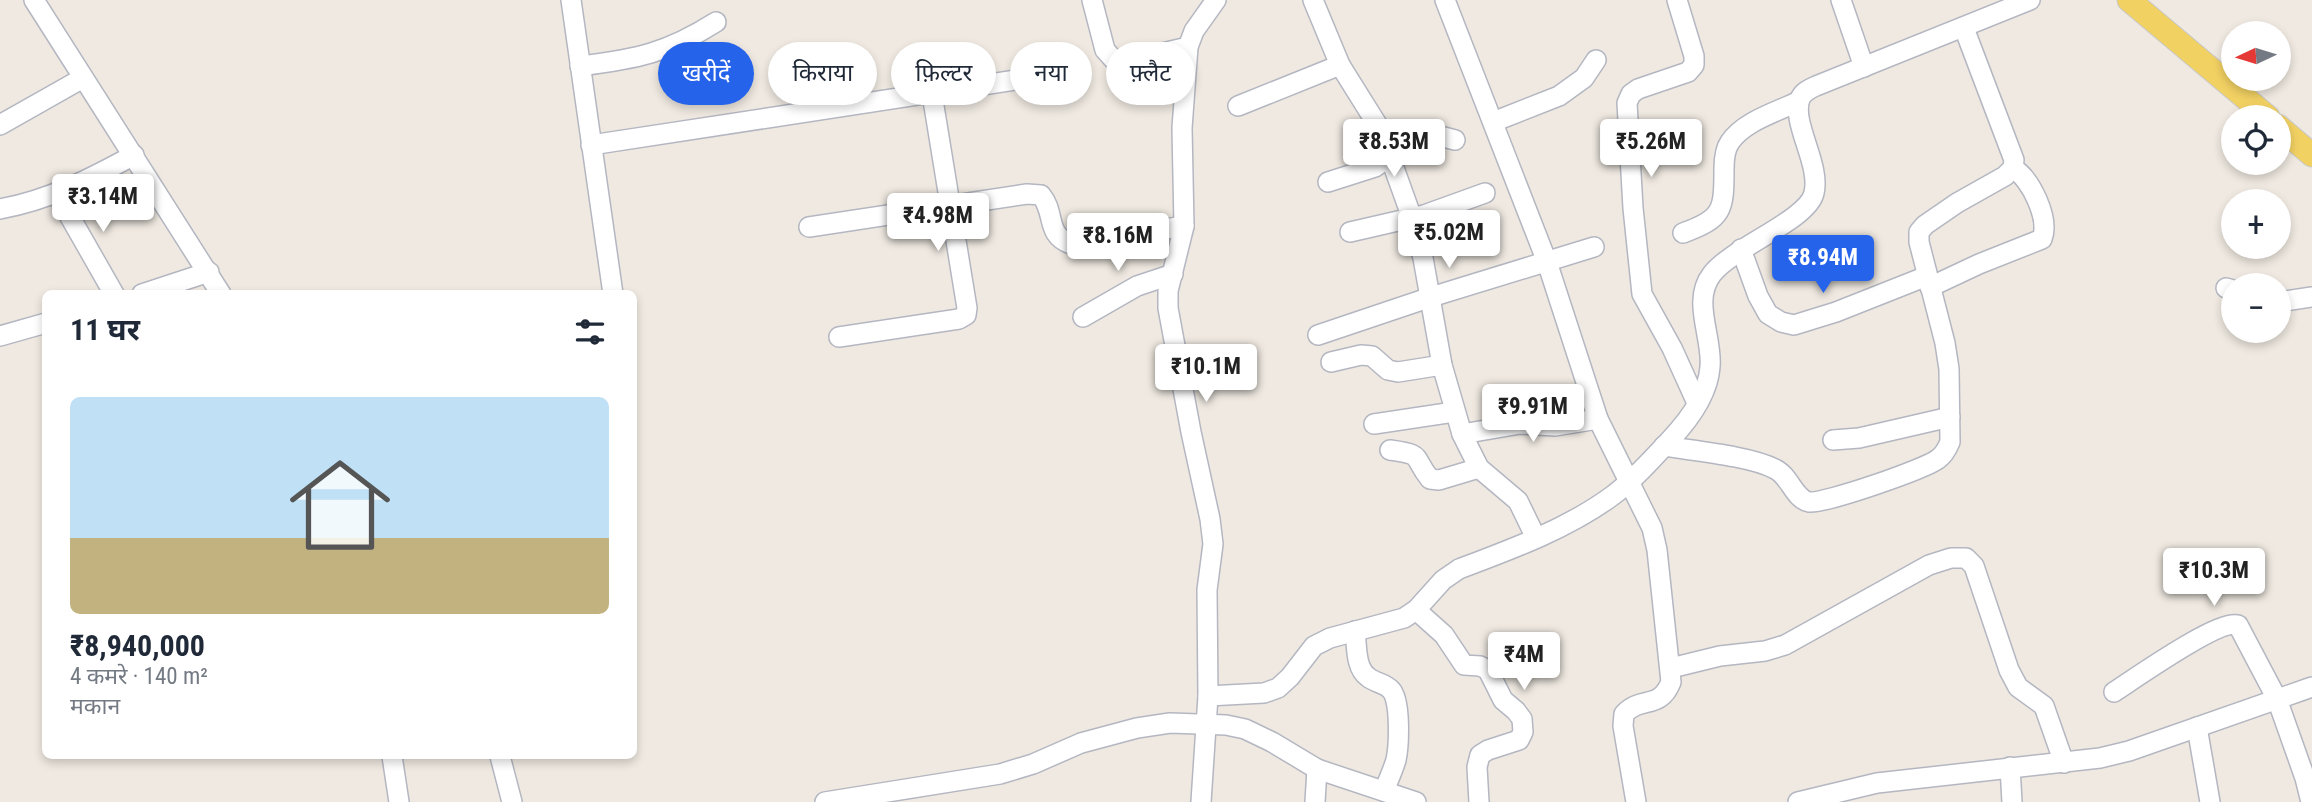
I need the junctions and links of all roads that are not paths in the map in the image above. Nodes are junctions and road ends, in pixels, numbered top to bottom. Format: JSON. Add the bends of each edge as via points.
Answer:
{"nodes":[{"id":1,"x":34,"y":0,"type":"edge"},
{"id":2,"x":1092,"y":0,"type":"edge"},
{"id":3,"x":1216,"y":0,"type":"edge"},
{"id":4,"x":1313,"y":0,"type":"edge"},
{"id":5,"x":1445,"y":0,"type":"edge"},
{"id":6,"x":1676,"y":0,"type":"edge"},
{"id":7,"x":1841,"y":0,"type":"edge"},
{"id":8,"x":2031,"y":0,"type":"edge"},
{"id":9,"x":2129,"y":0,"type":"edge"},
{"id":10,"x":576,"y":1,"type":"edge"},
{"id":11,"x":716,"y":22,"type":"dead end"},
{"id":12,"x":1964,"y":28,"type":"junction"},
{"id":13,"x":1190,"y":42,"type":"edge"},
{"id":14,"x":1106,"y":51,"type":"edge"},
{"id":15,"x":1596,"y":60,"type":"dead end"},
{"id":16,"x":1340,"y":65,"type":"junction"},
{"id":17,"x":580,"y":66,"type":"junction"},
{"id":18,"x":1864,"y":67,"type":"junction"},
{"id":19,"x":83,"y":78,"type":"junction"},
{"id":20,"x":891,"y":100,"type":"edge"},
{"id":21,"x":1799,"y":101,"type":"junction"},
{"id":22,"x":934,"y":105,"type":"edge"},
{"id":23,"x":1184,"y":105,"type":"edge"},
{"id":24,"x":2254,"y":105,"type":"edge"},
{"id":25,"x":1238,"y":106,"type":"dead end"},
{"id":26,"x":1493,"y":122,"type":"junction"},
{"id":27,"x":0,"y":125,"type":"edge"},
{"id":28,"x":2291,"y":137,"type":"edge"},
{"id":29,"x":1455,"y":139,"type":"dead end"},
{"id":30,"x":591,"y":145,"type":"junction"},
{"id":31,"x":134,"y":155,"type":"junction"},
{"id":32,"x":2312,"y":155,"type":"edge"},
{"id":33,"x":1390,"y":156,"type":"junction"},
{"id":34,"x":2013,"y":168,"type":"junction"},
{"id":35,"x":1328,"y":182,"type":"dead end"},
{"id":36,"x":1485,"y":193,"type":"dead end"},
{"id":37,"x":57,"y":194,"type":"junction"},
{"id":38,"x":951,"y":205,"type":"junction"},
{"id":39,"x":0,"y":209,"type":"edge"},
{"id":40,"x":1412,"y":218,"type":"junction"},
{"id":41,"x":1184,"y":226,"type":"junction"},
{"id":42,"x":809,"y":227,"type":"dead end"},
{"id":43,"x":1350,"y":232,"type":"dead end"},
{"id":44,"x":1682,"y":233,"type":"dead end"},
{"id":45,"x":1594,"y":247,"type":"dead end"},
{"id":46,"x":1741,"y":250,"type":"junction"},
{"id":47,"x":1547,"y":262,"type":"junction"},
{"id":48,"x":209,"y":272,"type":"junction"},
{"id":49,"x":1173,"y":274,"type":"junction"},
{"id":50,"x":1928,"y":281,"type":"junction"},
{"id":51,"x":112,"y":290,"type":"edge"},
{"id":52,"x":154,"y":290,"type":"edge"},
{"id":53,"x":219,"y":290,"type":"edge"},
{"id":54,"x":611,"y":290,"type":"edge"},
{"id":55,"x":1431,"y":297,"type":"junction"},
{"id":56,"x":2312,"y":297,"type":"edge"},
{"id":57,"x":2291,"y":300,"type":"edge"},
{"id":58,"x":1083,"y":317,"type":"dead end"},
{"id":59,"x":42,"y":324,"type":"edge"},
{"id":60,"x":1318,"y":335,"type":"dead end"},
{"id":61,"x":0,"y":336,"type":"edge"},
{"id":62,"x":839,"y":337,"type":"dead end"},
{"id":63,"x":1331,"y":362,"type":"dead end"},
{"id":64,"x":1442,"y":365,"type":"junction"},
{"id":65,"x":1697,"y":403,"type":"junction"},
{"id":66,"x":1454,"y":412,"type":"junction"},
{"id":67,"x":1950,"y":417,"type":"junction"},
{"id":68,"x":1598,"y":419,"type":"junction"},
{"id":69,"x":1374,"y":424,"type":"dead end"},
{"id":70,"x":1462,"y":433,"type":"junction"},
{"id":71,"x":1833,"y":440,"type":"dead end"},
{"id":72,"x":1664,"y":446,"type":"junction"},
{"id":73,"x":1390,"y":450,"type":"dead end"},
{"id":74,"x":1479,"y":468,"type":"junction"},
{"id":75,"x":1629,"y":483,"type":"junction"},
{"id":76,"x":1536,"y":538,"type":"junction"},
{"id":77,"x":1416,"y":610,"type":"junction"},
{"id":78,"x":1355,"y":631,"type":"junction"},
{"id":79,"x":1671,"y":668,"type":"junction"},
{"id":80,"x":2312,"y":687,"type":"edge"},
{"id":81,"x":2114,"y":692,"type":"dead end"},
{"id":82,"x":1209,"y":696,"type":"junction"},
{"id":83,"x":2277,"y":699,"type":"junction"},
{"id":84,"x":1207,"y":723,"type":"junction"},
{"id":85,"x":2197,"y":727,"type":"junction"},
{"id":86,"x":392,"y":759,"type":"edge"},
{"id":87,"x":501,"y":759,"type":"edge"},
{"id":88,"x":2064,"y":763,"type":"junction"},
{"id":89,"x":2010,"y":767,"type":"junction"},
{"id":90,"x":1317,"y":769,"type":"junction"},
{"id":91,"x":1384,"y":791,"type":"junction"},
{"id":92,"x":399,"y":802,"type":"edge"},
{"id":93,"x":512,"y":802,"type":"edge"},
{"id":94,"x":825,"y":802,"type":"edge"},
{"id":95,"x":1201,"y":802,"type":"edge"},
{"id":96,"x":1315,"y":802,"type":"edge"},
{"id":97,"x":1416,"y":802,"type":"edge"},
{"id":98,"x":1479,"y":802,"type":"edge"},
{"id":99,"x":1636,"y":802,"type":"edge"},
{"id":100,"x":1798,"y":802,"type":"edge"},
{"id":101,"x":2012,"y":802,"type":"edge"},
{"id":102,"x":2210,"y":802,"type":"edge"},
{"id":103,"x":2311,"y":802,"type":"edge"}],
"edges":[{"from":1,"to":19,"type":"street"},
{"from":2,"to":14,"type":"street"},
{"from":3,"to":13,"type":"street"},
{"from":4,"to":16,"type":"street"},
{"from":5,"to":26,"type":"street"},
{"from":6,"to":65,"type":"street","via":[[1694,65],[1688,72],[1631,94],[1628,143],[1642,294]]},
{"from":7,"to":18,"type":"street"},
{"from":8,"to":12,"type":"street"},
{"from":9,"to":24,"type":"main road"},
{"from":10,"to":17,"type":"street"},
{"from":11,"to":17,"type":"street","via":[[657,52]]},
{"from":12,"to":18,"type":"street"},
{"from":12,"to":34,"type":"street","via":[[2010,148]]},
{"from":15,"to":26,"type":"street","via":[[1584,78],[1559,96]]},
{"from":16,"to":25,"type":"street"},
{"from":16,"to":33,"type":"street","via":[[1380,129]]},
{"from":17,"to":30,"type":"street"},
{"from":18,"to":21,"type":"street","via":[[1816,86]]},
{"from":19,"to":27,"type":"street"},
{"from":19,"to":31,"type":"street"},
{"from":20,"to":30,"type":"street"},
{"from":21,"to":44,"type":"street","via":[[1754,123],[1728,144],[1719,212],[1712,220]]},
{"from":21,"to":46,"type":"street","via":[[1815,176],[1811,202]]},
{"from":22,"to":38,"type":"street"},
{"from":23,"to":41,"type":"street"},
{"from":26,"to":47,"type":"street"},
{"from":28,"to":32,"type":"main road"},
{"from":29,"to":33,"type":"street","via":[[1440,135],[1410,142]]},
{"from":30,"to":54,"type":"street"},
{"from":31,"to":37,"type":"street"},
{"from":31,"to":48,"type":"street"},
{"from":33,"to":35,"type":"street","via":[[1375,167]]},
{"from":33,"to":40,"type":"street"},
{"from":34,"to":50,"type":"street","via":[[1919,232]]},
{"from":34,"to":50,"type":"street","via":[[2027,180],[2044,218],[2042,239]]},
{"from":36,"to":40,"type":"street"},
{"from":37,"to":39,"type":"street"},
{"from":37,"to":51,"type":"street"},
{"from":38,"to":41,"type":"street","via":[[1041,195],[1060,240],[1071,244]]},
{"from":38,"to":42,"type":"street"},
{"from":38,"to":62,"type":"street","via":[[966,315]]},
{"from":40,"to":43,"type":"street"},
{"from":40,"to":55,"type":"street"},
{"from":41,"to":49,"type":"street"},
{"from":45,"to":47,"type":"street"},
{"from":46,"to":50,"type":"street","via":[[1768,314],[1781,323],[1794,325]]},
{"from":46,"to":65,"type":"street","via":[[1713,272],[1705,285],[1711,365]]},
{"from":47,"to":55,"type":"street"},
{"from":47,"to":68,"type":"street"},
{"from":48,"to":52,"type":"street"},
{"from":48,"to":53,"type":"street"},
{"from":49,"to":58,"type":"street","via":[[1137,286]]},
{"from":49,"to":82,"type":"street","via":[[1168,308],[1213,544],[1207,590]]},
{"from":50,"to":67,"type":"street","via":[[1945,343]]},
{"from":55,"to":60,"type":"street"},
{"from":55,"to":64,"type":"street"},
{"from":56,"to":57,"type":"street"},
{"from":59,"to":61,"type":"street"},
{"from":63,"to":64,"type":"street","via":[[1372,356],[1388,370],[1398,372]]},
{"from":64,"to":66,"type":"street"},
{"from":65,"to":72,"type":"street"},
{"from":66,"to":69,"type":"street"},
{"from":66,"to":70,"type":"street"},
{"from":67,"to":71,"type":"street"},
{"from":67,"to":72,"type":"street","via":[[1950,442],[1936,461],[1822,501],[1800,497],[1778,470],[1761,463]]},
{"from":68,"to":70,"type":"street"},
{"from":68,"to":75,"type":"street"},
{"from":70,"to":74,"type":"street"},
{"from":72,"to":75,"type":"street"},
{"from":73,"to":74,"type":"street","via":[[1418,457],[1430,479]]},
{"from":74,"to":76,"type":"street","via":[[1518,501]]},
{"from":75,"to":76,"type":"street","via":[[1571,522]]},
{"from":75,"to":79,"type":"street","via":[[1652,528],[1657,550]]},
{"from":76,"to":77,"type":"street","via":[[1459,569]]},
{"from":77,"to":78,"type":"street","via":[[1404,618]]},
{"from":77,"to":98,"type":"street","via":[[1444,635],[1464,665],[1488,670],[1503,700],[1522,719],[1518,740],[1480,755]]},
{"from":78,"to":82,"type":"street","via":[[1314,646],[1278,688]]},
{"from":78,"to":91,"type":"street","via":[[1361,670],[1393,692],[1397,702],[1396,760]]},
{"from":79,"to":88,"type":"street","via":[[1785,645],[1929,565],[1966,558],[1974,566],[2009,670],[2018,687],[2044,706]]},
{"from":79,"to":99,"type":"street","via":[[1671,682],[1661,699],[1630,707],[1624,714]]},
{"from":80,"to":83,"type":"street"},
{"from":81,"to":83,"type":"street","via":[[2211,631],[2232,623],[2244,634]]},
{"from":82,"to":84,"type":"street"},
{"from":83,"to":85,"type":"street"},
{"from":83,"to":103,"type":"street"},
{"from":84,"to":90,"type":"street","via":[[1245,729]]},
{"from":84,"to":94,"type":"street","via":[[1137,728],[1080,743],[1000,774]]},
{"from":84,"to":95,"type":"street"},
{"from":85,"to":88,"type":"street","via":[[2129,751]]},
{"from":85,"to":102,"type":"street"},
{"from":86,"to":92,"type":"street"},
{"from":87,"to":93,"type":"street"},
{"from":88,"to":89,"type":"street"},
{"from":89,"to":100,"type":"street","via":[[1877,783]]},
{"from":89,"to":101,"type":"street"},
{"from":90,"to":91,"type":"street"},
{"from":90,"to":96,"type":"street"},
{"from":91,"to":97,"type":"street"}]}
